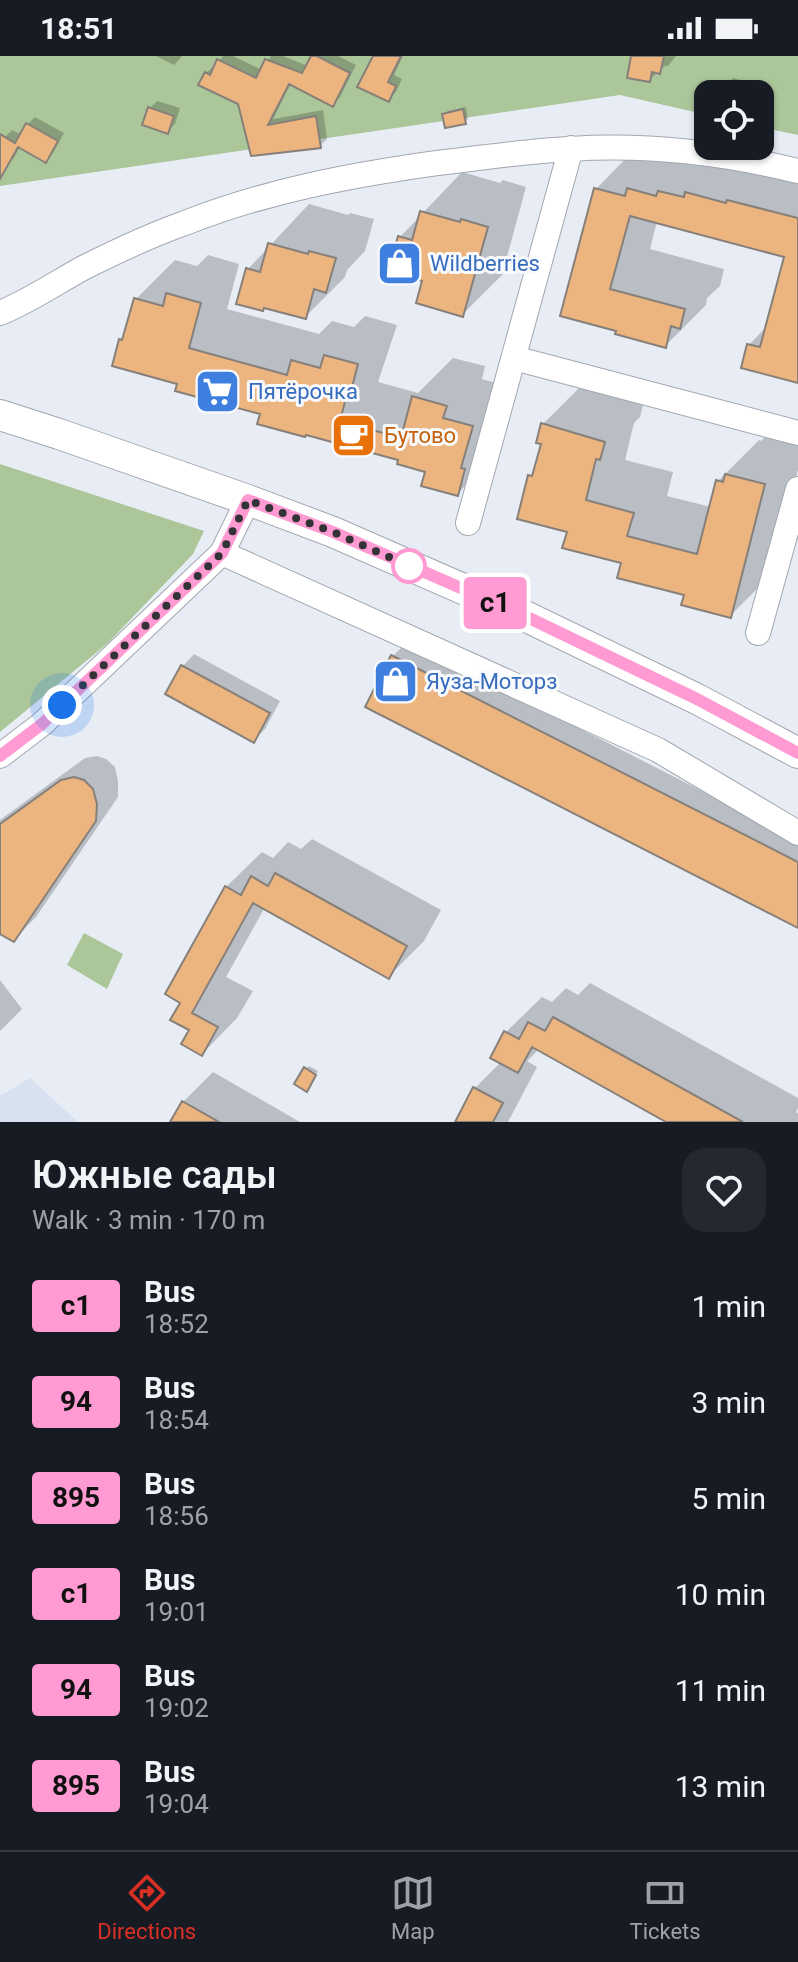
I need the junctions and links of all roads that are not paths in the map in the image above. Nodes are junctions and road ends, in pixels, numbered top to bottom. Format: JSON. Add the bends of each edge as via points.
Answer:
{"nodes":[{"id":1,"x":571,"y":148,"type":"junction"},
{"id":2,"x":798,"y":171,"type":"edge"},
{"id":3,"x":2,"y":319,"type":"edge"},
{"id":4,"x":514,"y":358,"type":"junction"},
{"id":5,"x":2,"y":411,"type":"edge"},
{"id":6,"x":798,"y":433,"type":"edge"},
{"id":7,"x":798,"y":489,"type":"edge"},
{"id":8,"x":248,"y":500,"type":"junction"},
{"id":9,"x":468,"y":523,"type":"dead end"},
{"id":10,"x":222,"y":553,"type":"junction"},
{"id":11,"x":758,"y":633,"type":"dead end"},
{"id":12,"x":798,"y":753,"type":"edge"},
{"id":13,"x":0,"y":756,"type":"edge"},
{"id":14,"x":798,"y":833,"type":"edge"}],
"edges":[{"from":1,"to":2,"type":"street","via":[[692,152]]},
{"from":1,"to":3,"type":"street","via":[[359,175],[225,207],[88,266]]},
{"from":1,"to":4,"type":"street"},
{"from":4,"to":6,"type":"street"},
{"from":4,"to":9,"type":"street"},
{"from":5,"to":8,"type":"main road"},
{"from":7,"to":11,"type":"street"},
{"from":8,"to":10,"type":"street"},
{"from":8,"to":12,"type":"main road","via":[[527,617]]},
{"from":10,"to":13,"type":"street","via":[[42,724]]},
{"from":10,"to":14,"type":"street","via":[[658,750]]}]}
